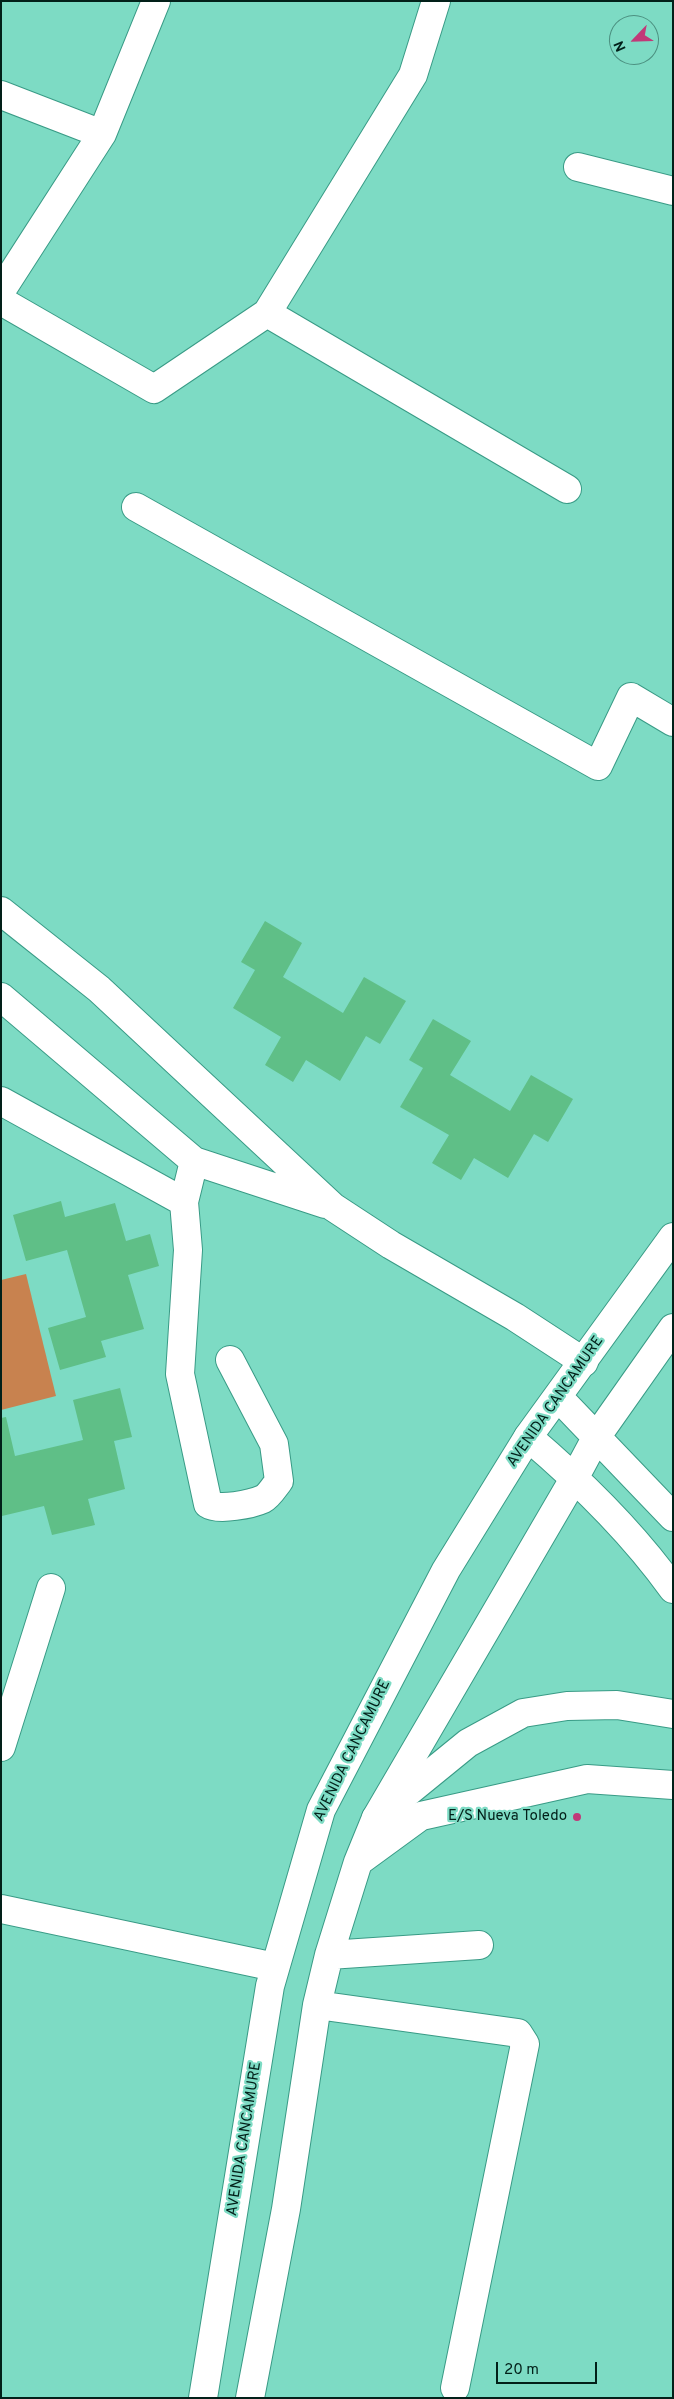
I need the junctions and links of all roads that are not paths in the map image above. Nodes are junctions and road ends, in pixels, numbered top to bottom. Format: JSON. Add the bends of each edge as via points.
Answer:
{"nodes":[{"id":1,"x":156,"y":1,"type":"edge"},
{"id":2,"x":436,"y":1,"type":"edge"},
{"id":3,"x":1,"y":95,"type":"edge"},
{"id":4,"x":102,"y":134,"type":"junction"},
{"id":5,"x":578,"y":167,"type":"dead end"},
{"id":6,"x":673,"y":191,"type":"edge"},
{"id":7,"x":1,"y":290,"type":"edge"},
{"id":8,"x":1,"y":301,"type":"edge"},
{"id":9,"x":267,"y":313,"type":"junction"},
{"id":10,"x":567,"y":489,"type":"dead end"},
{"id":11,"x":136,"y":507,"type":"dead end"},
{"id":12,"x":673,"y":722,"type":"edge"},
{"id":13,"x":1,"y":911,"type":"edge"},
{"id":14,"x":1,"y":997,"type":"edge"},
{"id":15,"x":1,"y":1101,"type":"edge"},
{"id":16,"x":194,"y":1161,"type":"junction"},
{"id":17,"x":184,"y":1202,"type":"junction"},
{"id":18,"x":333,"y":1207,"type":"junction"},
{"id":19,"x":673,"y":1237,"type":"edge"},
{"id":20,"x":673,"y":1328,"type":"edge"},
{"id":21,"x":230,"y":1360,"type":"dead end"},
{"id":22,"x":584,"y":1362,"type":"junction"},
{"id":23,"x":558,"y":1397,"type":"junction"},
{"id":24,"x":596,"y":1436,"type":"junction"},
{"id":25,"x":528,"y":1437,"type":"junction"},
{"id":26,"x":575,"y":1476,"type":"junction"},
{"id":27,"x":673,"y":1516,"type":"edge"},
{"id":28,"x":51,"y":1588,"type":"dead end"},
{"id":29,"x":673,"y":1589,"type":"edge"},
{"id":30,"x":673,"y":1714,"type":"edge"},
{"id":31,"x":1,"y":1748,"type":"edge"},
{"id":32,"x":673,"y":1785,"type":"edge"},
{"id":33,"x":376,"y":1818,"type":"junction"},
{"id":34,"x":358,"y":1862,"type":"junction"},
{"id":35,"x":1,"y":1909,"type":"edge"},
{"id":36,"x":479,"y":1945,"type":"dead end"},
{"id":37,"x":329,"y":1955,"type":"junction"},
{"id":38,"x":275,"y":1967,"type":"junction"},
{"id":39,"x":317,"y":2005,"type":"junction"},
{"id":40,"x":455,"y":2388,"type":"dead end"},
{"id":41,"x":203,"y":2398,"type":"edge"},
{"id":42,"x":250,"y":2398,"type":"edge"}],
"edges":[{"from":1,"to":4,"type":"street"},
{"from":2,"to":9,"type":"street","via":[[413,75]]},
{"from":3,"to":4,"type":"street"},
{"from":4,"to":7,"type":"street"},
{"from":5,"to":6,"type":"street"},
{"from":8,"to":9,"type":"street","via":[[154,389]]},
{"from":9,"to":10,"type":"street"},
{"from":11,"to":12,"type":"street","via":[[598,766],[631,697]]},
{"from":13,"to":18,"type":"street","via":[[99,989]]},
{"from":14,"to":16,"type":"street"},
{"from":15,"to":17,"type":"street"},
{"from":16,"to":17,"type":"street"},
{"from":16,"to":18,"type":"street"},
{"from":17,"to":21,"type":"street","via":[[188,1250],[180,1374],[208,1504],[214,1508],[265,1499],[279,1481],[274,1444]]},
{"from":18,"to":22,"type":"street"},
{"from":19,"to":22,"type":"street","name":"AVENIDA CANCAMURE"},
{"from":20,"to":24,"type":"street"},
{"from":22,"to":23,"type":"street","name":"AVENIDA CANCAMURE"},
{"from":23,"to":24,"type":"street"},
{"from":23,"to":25,"type":"street","name":"AVENIDA CANCAMURE"},
{"from":24,"to":26,"type":"street"},
{"from":24,"to":27,"type":"street"},
{"from":25,"to":26,"type":"street"},
{"from":25,"to":38,"type":"street","name":"AVENIDA CANCAMURE","via":[[446,1570],[321,1810]]},
{"from":26,"to":29,"type":"street","via":[[654,1563]]},
{"from":26,"to":33,"type":"street"},
{"from":28,"to":31,"type":"street"},
{"from":30,"to":33,"type":"street","via":[[617,1705],[567,1706],[523,1713],[468,1743]]},
{"from":32,"to":34,"type":"street","via":[[587,1779],[421,1816]]},
{"from":33,"to":34,"type":"street"},
{"from":34,"to":37,"type":"street"},
{"from":35,"to":38,"type":"street"},
{"from":36,"to":37,"type":"street"},
{"from":37,"to":39,"type":"street"},
{"from":38,"to":41,"type":"street","name":"AVENIDA CANCAMURE"},
{"from":39,"to":40,"type":"street","via":[[518,2033],[525,2044]]},
{"from":39,"to":42,"type":"street","via":[[286,2209]]}]}
